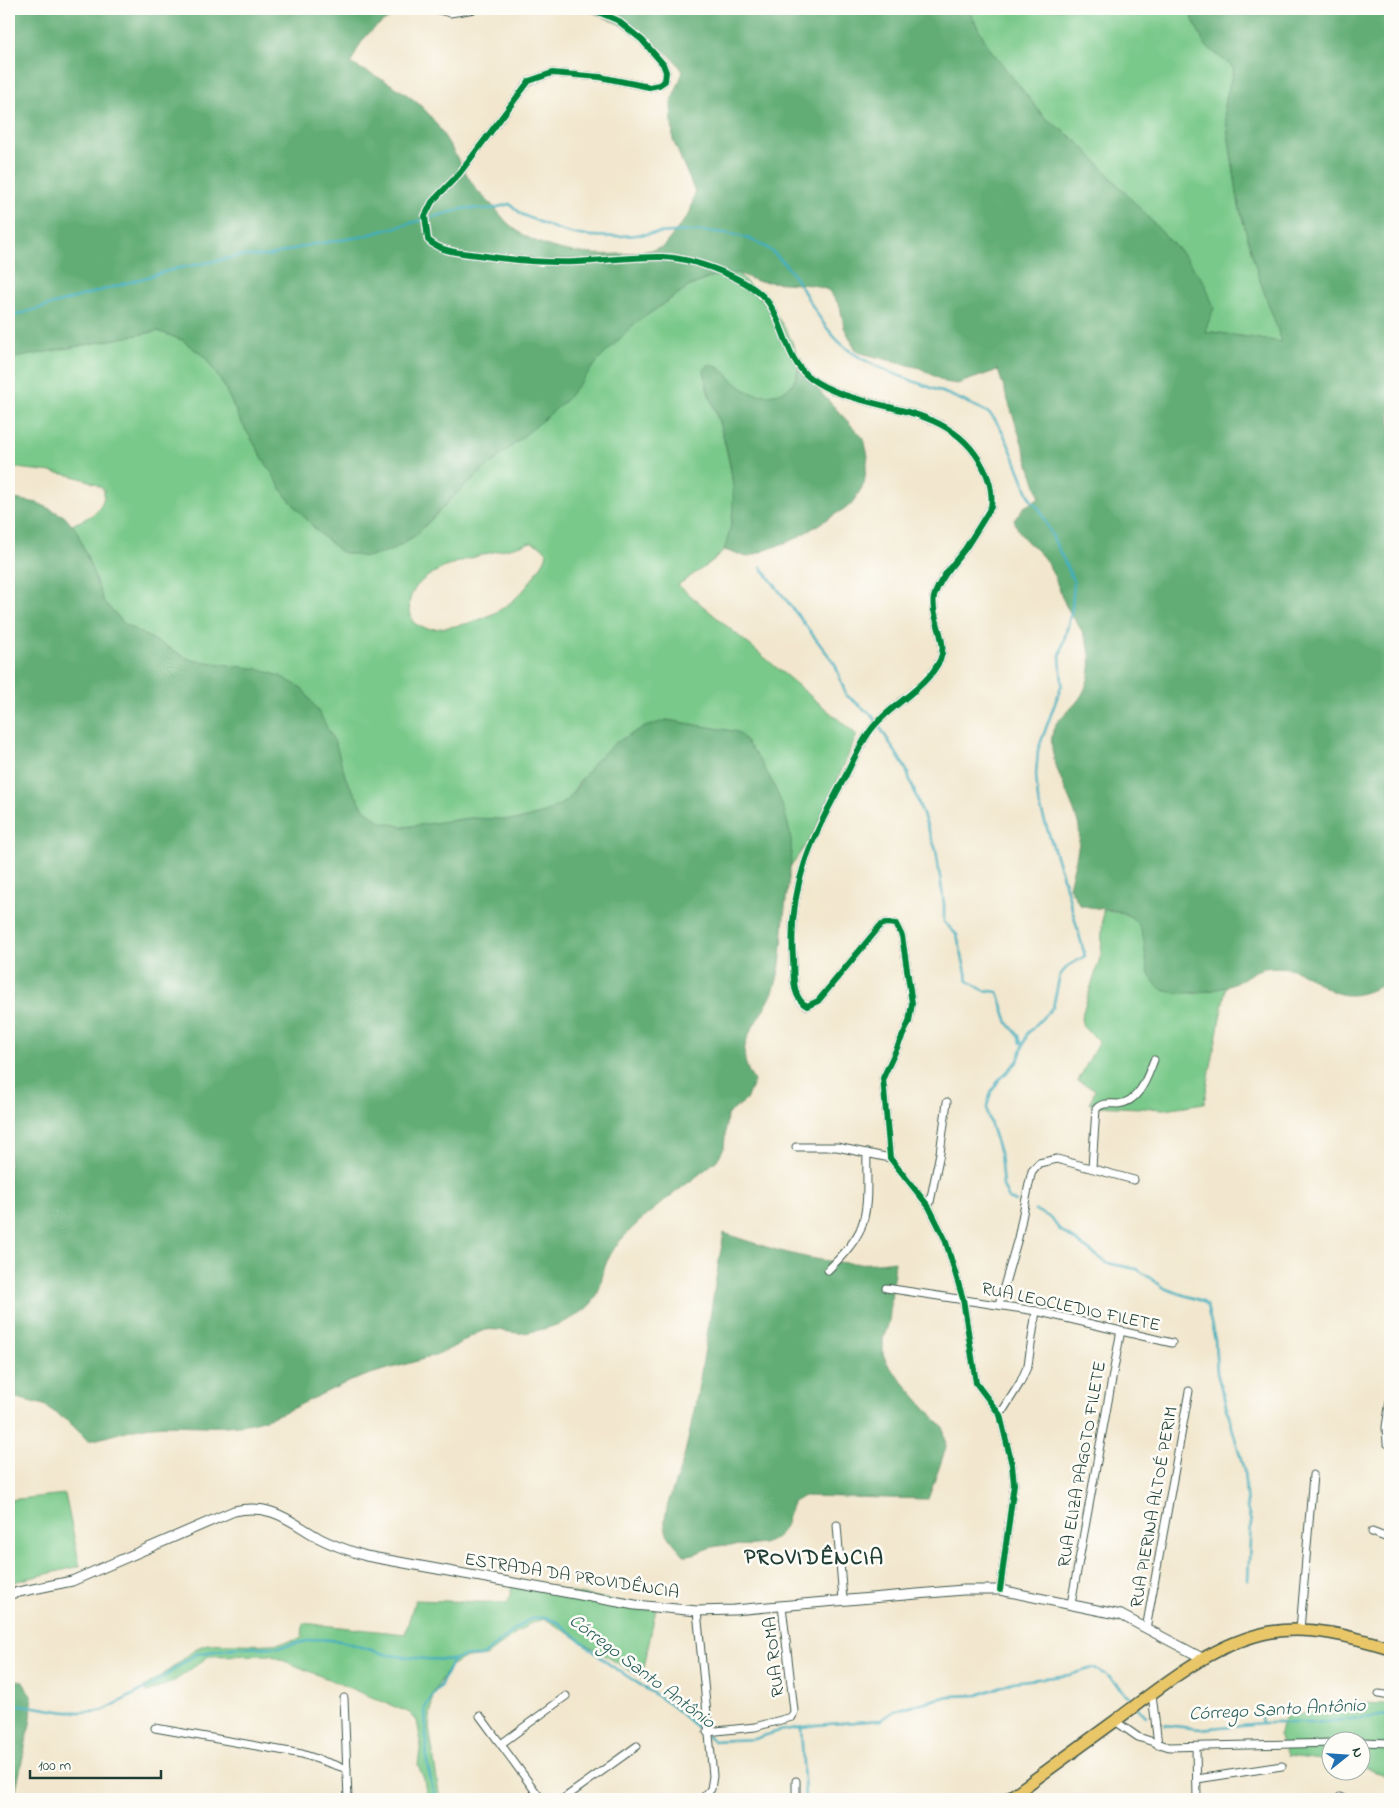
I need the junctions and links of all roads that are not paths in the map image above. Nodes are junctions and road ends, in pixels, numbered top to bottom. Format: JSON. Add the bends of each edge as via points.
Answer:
{"nodes":[{"id":1,"x":435,"y":9,"type":"edge"},
{"id":2,"x":475,"y":9,"type":"edge"},
{"id":3,"x":591,"y":9,"type":"edge"},
{"id":4,"x":1154,"y":1060,"type":"dead end"},
{"id":5,"x":947,"y":1102,"type":"dead end"},
{"id":6,"x":796,"y":1147,"type":"dead end"},
{"id":7,"x":867,"y":1153,"type":"junction"},
{"id":8,"x":890,"y":1158,"type":"junction"},
{"id":9,"x":1092,"y":1167,"type":"junction"},
{"id":10,"x":1134,"y":1180,"type":"dead end"},
{"id":11,"x":929,"y":1207,"type":"junction"},
{"id":12,"x":828,"y":1270,"type":"dead end"},
{"id":13,"x":886,"y":1288,"type":"dead end"},
{"id":14,"x":963,"y":1299,"type":"junction"},
{"id":15,"x":999,"y":1304,"type":"junction"},
{"id":16,"x":1036,"y":1311,"type":"junction"},
{"id":17,"x":1121,"y":1330,"type":"junction"},
{"id":18,"x":1172,"y":1343,"type":"dead end"},
{"id":19,"x":1189,"y":1391,"type":"dead end"},
{"id":20,"x":1390,"y":1401,"type":"edge"},
{"id":21,"x":1000,"y":1415,"type":"junction"},
{"id":22,"x":1390,"y":1445,"type":"edge"},
{"id":23,"x":1313,"y":1476,"type":"dead end"},
{"id":24,"x":837,"y":1525,"type":"dead end"},
{"id":25,"x":1372,"y":1532,"type":"dead end"},
{"id":26,"x":1390,"y":1539,"type":"edge"},
{"id":27,"x":1000,"y":1590,"type":"junction"},
{"id":28,"x":9,"y":1594,"type":"edge"},
{"id":29,"x":843,"y":1600,"type":"junction"},
{"id":30,"x":1071,"y":1604,"type":"junction"},
{"id":31,"x":782,"y":1606,"type":"junction"},
{"id":32,"x":697,"y":1611,"type":"junction"},
{"id":33,"x":1146,"y":1629,"type":"junction"},
{"id":34,"x":1300,"y":1630,"type":"junction"},
{"id":35,"x":1390,"y":1648,"type":"edge"},
{"id":36,"x":1204,"y":1659,"type":"junction"},
{"id":37,"x":1152,"y":1694,"type":"junction"},
{"id":38,"x":1379,"y":1694,"type":"dead end"},
{"id":39,"x":566,"y":1696,"type":"dead end"},
{"id":40,"x":1390,"y":1696,"type":"edge"},
{"id":41,"x":344,"y":1698,"type":"dead end"},
{"id":42,"x":480,"y":1716,"type":"dead end"},
{"id":43,"x":1115,"y":1721,"type":"junction"},
{"id":44,"x":155,"y":1728,"type":"dead end"},
{"id":45,"x":707,"y":1733,"type":"junction"},
{"id":46,"x":1372,"y":1742,"type":"edge"},
{"id":47,"x":1390,"y":1742,"type":"edge"},
{"id":48,"x":1322,"y":1743,"type":"edge"},
{"id":49,"x":501,"y":1744,"type":"junction"},
{"id":50,"x":1158,"y":1745,"type":"junction"},
{"id":51,"x":637,"y":1746,"type":"dead end"},
{"id":52,"x":1196,"y":1748,"type":"junction"},
{"id":53,"x":1282,"y":1766,"type":"dead end"},
{"id":54,"x":347,"y":1769,"type":"junction"},
{"id":55,"x":1197,"y":1780,"type":"junction"},
{"id":56,"x":796,"y":1781,"type":"dead end"},
{"id":57,"x":348,"y":1799,"type":"edge"},
{"id":58,"x":540,"y":1799,"type":"edge"},
{"id":59,"x":563,"y":1799,"type":"edge"},
{"id":60,"x":702,"y":1799,"type":"edge"},
{"id":61,"x":796,"y":1799,"type":"edge"},
{"id":62,"x":1008,"y":1799,"type":"edge"},
{"id":63,"x":1197,"y":1799,"type":"edge"}],
"edges":[{"from":1,"to":2,"type":"street","via":[[445,13]]},
{"from":3,"to":8,"type":"street","via":[[617,20],[642,40],[663,64],[665,81],[649,86],[552,73],[529,81],[459,174],[432,202],[425,216],[428,240],[454,252],[510,260],[574,262],[663,257],[705,265],[734,277],[768,302],[793,358],[808,377],[826,387],[932,420],[955,434],[976,454],[988,476],[991,507],[934,596],[943,649],[941,659],[932,674],[896,703],[868,735],[802,867],[792,907],[796,993],[807,1006],[818,1001],[880,926],[891,922],[900,929],[912,1013],[882,1084]]},
{"from":4,"to":9,"type":"street","via":[[1134,1098],[1125,1103],[1102,1104],[1096,1109]]},
{"from":5,"to":11,"type":"street"},
{"from":6,"to":7,"type":"street","via":[[830,1147]]},
{"from":7,"to":8,"type":"street"},
{"from":7,"to":12,"type":"street","via":[[866,1201],[860,1229]]},
{"from":8,"to":11,"type":"street","name":"RUA LEOCLEDIO FILETE"},
{"from":9,"to":10,"type":"street"},
{"from":9,"to":15,"type":"street","via":[[1066,1160],[1044,1160],[1032,1172]]},
{"from":11,"to":14,"type":"street","name":"RUA LEOCLEDIO FILETE","via":[[945,1239]]},
{"from":13,"to":14,"type":"street","name":"RUA LEOCLEDIO FILETE"},
{"from":14,"to":15,"type":"street","name":"RUA LEOCLEDIO FILETE"},
{"from":14,"to":21,"type":"street","via":[[976,1383]]},
{"from":15,"to":16,"type":"street","name":"RUA LEOCLEDIO FILETE"},
{"from":16,"to":17,"type":"street","name":"RUA LEOCLEDIO FILETE"},
{"from":16,"to":21,"type":"street","via":[[1026,1370]]},
{"from":17,"to":18,"type":"street","name":"RUA LEOCLEDIO FILETE"},
{"from":17,"to":30,"type":"street","name":"RUA ELIZA PAGOTO FILETE"},
{"from":19,"to":33,"type":"street","name":"RUA PIERINA ALTOÉ PERIM"},
{"from":20,"to":22,"type":"street","via":[[1385,1435]]},
{"from":21,"to":27,"type":"street","via":[[1014,1484]]},
{"from":23,"to":34,"type":"street"},
{"from":24,"to":29,"type":"street"},
{"from":25,"to":26,"type":"street"},
{"from":27,"to":29,"type":"street","name":"ESTRADA DA PROVIDÊNCIA"},
{"from":27,"to":30,"type":"street","name":"ESTRADA DA PROVIDÊNCIA"},
{"from":28,"to":32,"type":"street","name":"ESTRADA DA PROVIDÊNCIA","via":[[72,1581],[234,1511],[254,1508],[278,1513],[333,1545],[366,1556],[635,1605]]},
{"from":29,"to":31,"type":"street","name":"ESTRADA DA PROVIDÊNCIA"},
{"from":30,"to":33,"type":"street","name":"ESTRADA DA PROVIDÊNCIA","via":[[1121,1615]]},
{"from":31,"to":32,"type":"street","name":"ESTRADA DA PROVIDÊNCIA"},
{"from":31,"to":45,"type":"street","name":"RUA ROMA","via":[[794,1714],[786,1720],[755,1727]]},
{"from":32,"to":45,"type":"street"},
{"from":33,"to":36,"type":"street","name":"ESTRADA DA PROVIDÊNCIA"},
{"from":34,"to":35,"type":"main road","via":[[1328,1633]]},
{"from":34,"to":36,"type":"main road","via":[[1270,1632],[1248,1638]]},
{"from":36,"to":37,"type":"main road"},
{"from":37,"to":43,"type":"main road"},
{"from":37,"to":50,"type":"street"},
{"from":38,"to":40,"type":"street"},
{"from":39,"to":49,"type":"street"},
{"from":41,"to":54,"type":"street"},
{"from":42,"to":49,"type":"street"},
{"from":43,"to":50,"type":"street","via":[[1138,1738]]},
{"from":43,"to":62,"type":"main road"},
{"from":44,"to":54,"type":"street","via":[[302,1754]]},
{"from":45,"to":60,"type":"street","via":[[712,1785],[709,1794]]},
{"from":46,"to":47,"type":"street"},
{"from":48,"to":52,"type":"street"},
{"from":49,"to":58,"type":"street"},
{"from":50,"to":52,"type":"street"},
{"from":51,"to":59,"type":"street"},
{"from":52,"to":55,"type":"street"},
{"from":53,"to":55,"type":"street"},
{"from":54,"to":57,"type":"street"},
{"from":55,"to":63,"type":"street"},
{"from":56,"to":61,"type":"street"}]}
